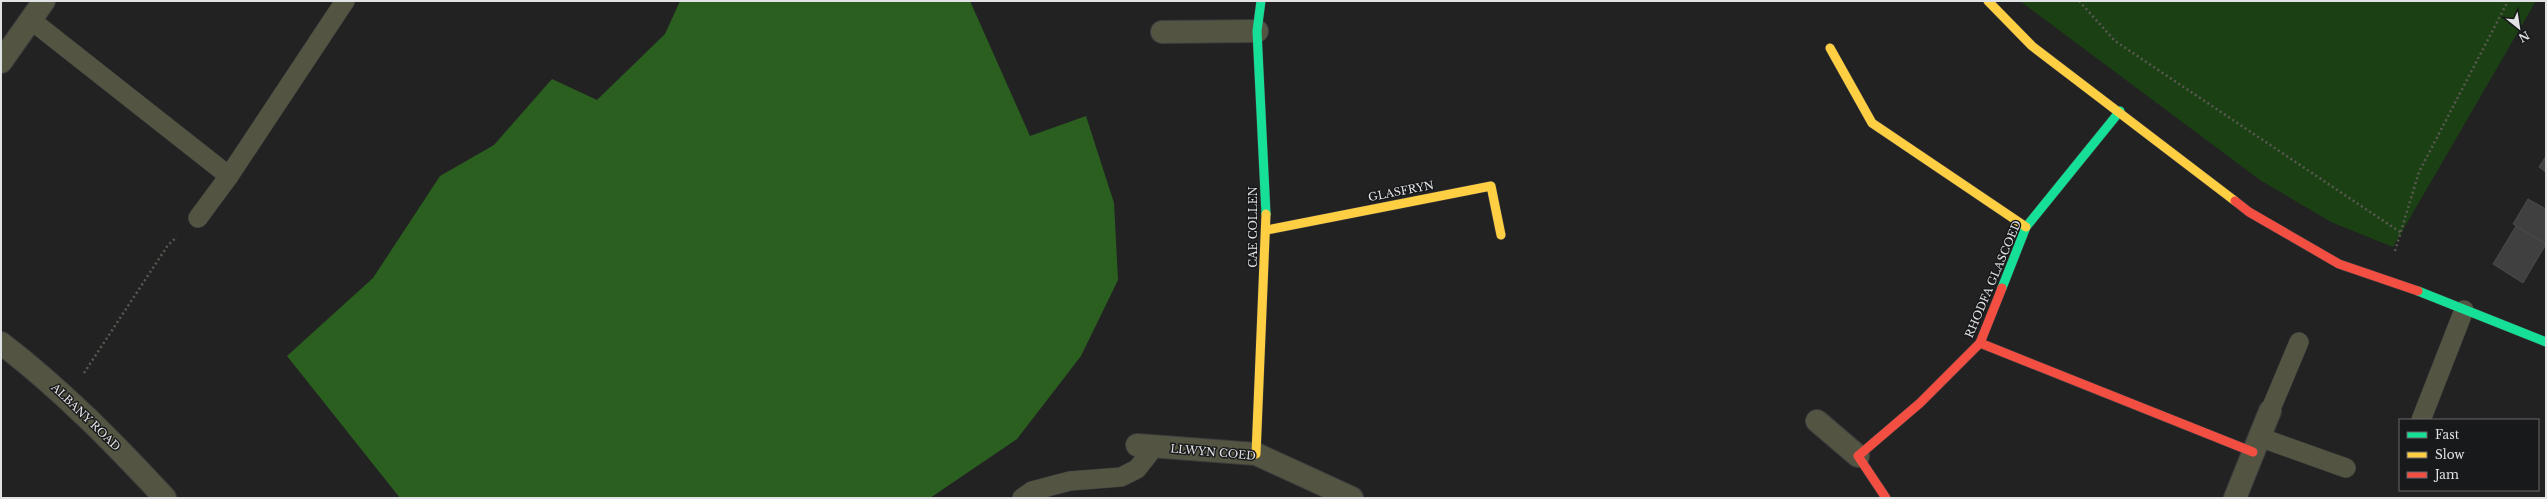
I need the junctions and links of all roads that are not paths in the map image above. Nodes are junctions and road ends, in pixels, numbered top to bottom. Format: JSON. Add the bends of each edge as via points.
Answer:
{"nodes":[{"id":1,"x":44,"y":1,"type":"edge"},
{"id":2,"x":345,"y":1,"type":"edge"},
{"id":3,"x":1261,"y":1,"type":"edge"},
{"id":4,"x":1988,"y":1,"type":"edge"},
{"id":5,"x":31,"y":20,"type":"junction"},
{"id":6,"x":1162,"y":32,"type":"dead end"},
{"id":7,"x":1257,"y":32,"type":"junction"},
{"id":8,"x":1830,"y":48,"type":"dead end"},
{"id":9,"x":1,"y":62,"type":"edge"},
{"id":10,"x":2120,"y":111,"type":"junction"},
{"id":11,"x":229,"y":176,"type":"junction"},
{"id":12,"x":198,"y":218,"type":"road end"},
{"id":13,"x":2026,"y":227,"type":"junction"},
{"id":14,"x":1267,"y":230,"type":"junction"},
{"id":15,"x":1501,"y":235,"type":"dead end"},
{"id":16,"x":2464,"y":310,"type":"junction"},
{"id":17,"x":2299,"y":342,"type":"dead end"},
{"id":18,"x":2546,"y":342,"type":"edge"},
{"id":19,"x":1,"y":343,"type":"edge"},
{"id":20,"x":1980,"y":343,"type":"junction"},
{"id":21,"x":2270,"y":411,"type":"joint"},
{"id":22,"x":2421,"y":419,"type":"edge"},
{"id":23,"x":1817,"y":421,"type":"dead end"},
{"id":24,"x":2256,"y":444,"type":"junction"},
{"id":25,"x":1146,"y":446,"type":"joint"},
{"id":26,"x":1256,"y":454,"type":"junction"},
{"id":27,"x":1858,"y":456,"type":"junction"},
{"id":28,"x":2346,"y":468,"type":"dead end"},
{"id":29,"x":165,"y":498,"type":"edge"},
{"id":30,"x":1022,"y":498,"type":"edge"},
{"id":31,"x":1352,"y":498,"type":"edge"},
{"id":32,"x":1886,"y":498,"type":"edge"},
{"id":33,"x":2235,"y":498,"type":"edge"}],
"edges":[{"from":1,"to":5,"type":"street"},
{"from":2,"to":11,"type":"lane"},
{"from":3,"to":7,"type":"street","name":"CAE COLLEN"},
{"from":4,"to":10,"type":"street","via":[[2032,46]]},
{"from":5,"to":9,"type":"street"},
{"from":5,"to":11,"type":"lane"},
{"from":6,"to":7,"type":"street"},
{"from":7,"to":14,"type":"street","name":"CAE COLLEN"},
{"from":8,"to":13,"type":"street","via":[[1872,123]]},
{"from":10,"to":13,"type":"street","name":"RHODFA GLASCOED"},
{"from":10,"to":16,"type":"street","via":[[2249,212],[2339,264]]},
{"from":11,"to":12,"type":"lane"},
{"from":13,"to":20,"type":"street","name":"RHODFA GLASCOED"},
{"from":14,"to":15,"type":"street","name":"GLASFRYN","via":[[1491,186]]},
{"from":14,"to":26,"type":"street","name":"CAE COLLEN"},
{"from":16,"to":18,"type":"street"},
{"from":16,"to":22,"type":"lane"},
{"from":17,"to":21,"type":"lane"},
{"from":19,"to":29,"type":"street","name":"ALBANY ROAD","via":[[67,398],[110,439]]},
{"from":20,"to":24,"type":"street"},
{"from":20,"to":27,"type":"street","name":"RHODFA GLASCOED","via":[[1920,403]]},
{"from":21,"to":24,"type":"street"},
{"from":23,"to":27,"type":"street"},
{"from":24,"to":28,"type":"lane"},
{"from":24,"to":33,"type":"street"},
{"from":25,"to":26,"type":"street","name":"LLWYN COED"},
{"from":25,"to":30,"type":"lane","via":[[1137,469],[1121,478],[1070,481],[1032,491]]},
{"from":26,"to":31,"type":"street","name":"LLWYN COED"},
{"from":27,"to":32,"type":"street"}]}
